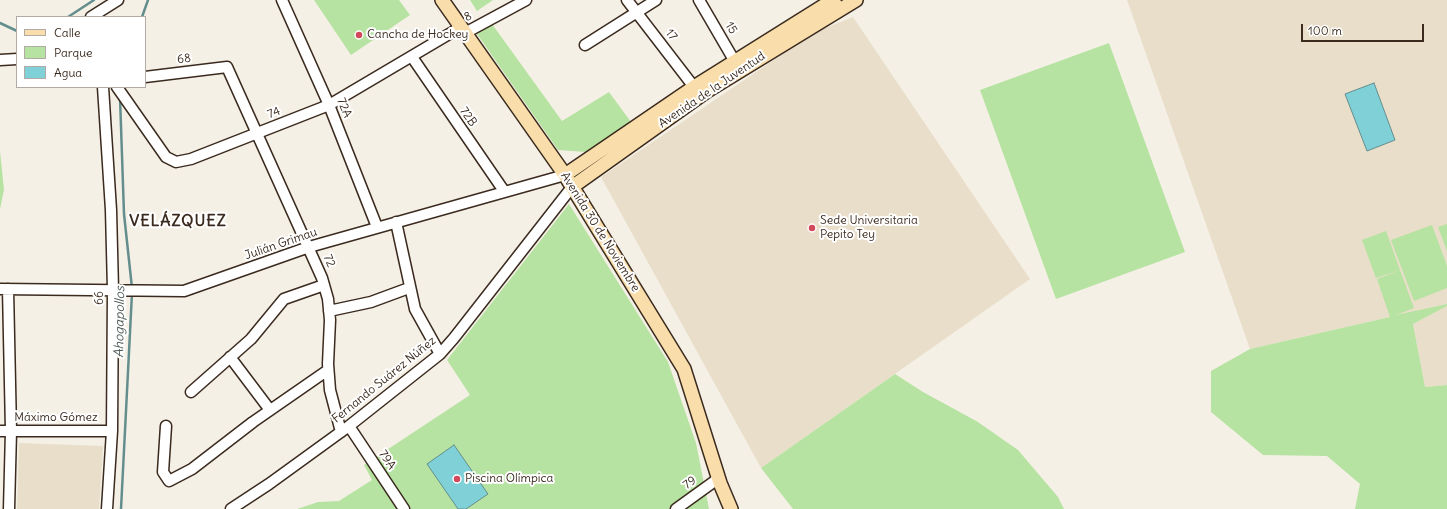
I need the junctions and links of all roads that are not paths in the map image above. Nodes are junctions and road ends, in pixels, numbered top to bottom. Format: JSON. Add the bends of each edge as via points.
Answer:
{"nodes":[{"id":1,"x":118,"y":0,"type":"edge"},
{"id":2,"x":282,"y":0,"type":"edge"},
{"id":3,"x":442,"y":0,"type":"edge"},
{"id":4,"x":526,"y":0,"type":"edge"},
{"id":5,"x":627,"y":0,"type":"edge"},
{"id":6,"x":656,"y":0,"type":"edge"},
{"id":7,"x":699,"y":0,"type":"edge"},
{"id":8,"x":856,"y":0,"type":"edge"},
{"id":9,"x":836,"y":5,"type":"edge"},
{"id":10,"x":637,"y":12,"type":"junction"},
{"id":11,"x":96,"y":16,"type":"edge"},
{"id":12,"x":463,"y":30,"type":"junction"},
{"id":13,"x":586,"y":45,"type":"dead end"},
{"id":14,"x":412,"y":57,"type":"junction"},
{"id":15,"x":16,"y":59,"type":"edge"},
{"id":16,"x":0,"y":60,"type":"edge"},
{"id":17,"x":738,"y":65,"type":"junction"},
{"id":18,"x":227,"y":68,"type":"joint"},
{"id":19,"x":146,"y":78,"type":"edge"},
{"id":20,"x":694,"y":87,"type":"junction"},
{"id":21,"x":103,"y":88,"type":"edge"},
{"id":22,"x":118,"y":88,"type":"edge"},
{"id":23,"x":330,"y":105,"type":"junction"},
{"id":24,"x":257,"y":134,"type":"junction"},
{"id":25,"x":554,"y":159,"type":"junction"},
{"id":26,"x":586,"y":161,"type":"junction"},
{"id":27,"x":565,"y":175,"type":"junction"},
{"id":28,"x":586,"y":178,"type":"junction"},
{"id":29,"x":572,"y":187,"type":"junction"},
{"id":30,"x":504,"y":191,"type":"junction"},
{"id":31,"x":582,"y":202,"type":"junction"},
{"id":32,"x":396,"y":222,"type":"junction"},
{"id":33,"x":377,"y":227,"type":"junction"},
{"id":34,"x":309,"y":247,"type":"junction"},
{"id":35,"x":324,"y":285,"type":"junction"},
{"id":36,"x":409,"y":288,"type":"junction"},
{"id":37,"x":4,"y":289,"type":"edge"},
{"id":38,"x":113,"y":290,"type":"junction"},
{"id":39,"x":330,"y":311,"type":"junction"},
{"id":40,"x":440,"y":354,"type":"junction"},
{"id":41,"x":230,"y":357,"type":"junction"},
{"id":42,"x":328,"y":370,"type":"junction"},
{"id":43,"x":191,"y":392,"type":"dead end"},
{"id":44,"x":270,"y":410,"type":"junction"},
{"id":45,"x":166,"y":426,"type":"dead end"},
{"id":46,"x":345,"y":429,"type":"junction"},
{"id":47,"x":11,"y":431,"type":"junction"},
{"id":48,"x":0,"y":432,"type":"edge"},
{"id":49,"x":112,"y":432,"type":"junction"},
{"id":50,"x":720,"y":481,"type":"junction"},
{"id":51,"x":9,"y":509,"type":"edge"},
{"id":52,"x":107,"y":509,"type":"edge"},
{"id":53,"x":231,"y":509,"type":"edge"},
{"id":54,"x":404,"y":509,"type":"edge"},
{"id":55,"x":676,"y":509,"type":"edge"},
{"id":56,"x":720,"y":509,"type":"edge"},
{"id":57,"x":731,"y":509,"type":"edge"}],
"edges":[{"from":1,"to":11,"type":"street"},
{"from":2,"to":23,"type":"street","name":"72A"},
{"from":3,"to":12,"type":"main road","name":"Avenida 30 de Noviembre"},
{"from":4,"to":12,"type":"street","name":"8"},
{"from":5,"to":10,"type":"street","name":"17"},
{"from":6,"to":10,"type":"street"},
{"from":7,"to":17,"type":"street","name":"15"},
{"from":8,"to":9,"type":"main road","name":"Avenida de la Juventud"},
{"from":9,"to":17,"type":"main road","name":"Avenida de la Juventud"},
{"from":10,"to":13,"type":"street"},
{"from":10,"to":20,"type":"street","name":"17"},
{"from":12,"to":14,"type":"street","name":"74"},
{"from":12,"to":25,"type":"main road","name":"Avenida 30 de Noviembre"},
{"from":14,"to":23,"type":"street","name":"74"},
{"from":14,"to":30,"type":"street","name":"72B"},
{"from":15,"to":16,"type":"street"},
{"from":17,"to":20,"type":"main road","name":"Avenida de la Juventud"},
{"from":17,"to":28,"type":"main road","name":"Avenida de la Juventud","via":[[707,91]]},
{"from":18,"to":19,"type":"street","name":"68"},
{"from":18,"to":24,"type":"street","name":"72"},
{"from":20,"to":26,"type":"main road","name":"Avenida de la Juventud"},
{"from":21,"to":38,"type":"street","name":"66"},
{"from":22,"to":24,"type":"street","name":"74","via":[[166,157],[176,162]]},
{"from":23,"to":24,"type":"street","name":"74"},
{"from":23,"to":33,"type":"street","name":"72A"},
{"from":24,"to":34,"type":"street","name":"72"},
{"from":25,"to":26,"type":"main road"},
{"from":25,"to":27,"type":"main road","name":"Avenida 30 de Noviembre"},
{"from":26,"to":27,"type":"main road","name":"Avenida de la Juventud"},
{"from":27,"to":29,"type":"main road","name":"Avenida 30 de Noviembre"},
{"from":27,"to":30,"type":"street","name":"Julián Grimau"},
{"from":28,"to":29,"type":"main road","name":"Avenida de la Juventud"},
{"from":28,"to":31,"type":"main road","via":[[581,191]]},
{"from":29,"to":31,"type":"main road","name":"Avenida 30 de Noviembre"},
{"from":29,"to":40,"type":"street","name":"Fernando Suárez Núñez"},
{"from":30,"to":32,"type":"street","name":"Julián Grimau"},
{"from":31,"to":50,"type":"main road","name":"Avenida 30 de Noviembre","via":[[684,369]]},
{"from":32,"to":33,"type":"street","name":"Julián Grimau"},
{"from":32,"to":36,"type":"street"},
{"from":33,"to":34,"type":"street","name":"Julián Grimau"},
{"from":34,"to":35,"type":"street","name":"72"},
{"from":34,"to":38,"type":"street","name":"Julián Grimau","via":[[184,291]]},
{"from":35,"to":39,"type":"street","name":"72"},
{"from":35,"to":41,"type":"street","via":[[284,300],[251,339]]},
{"from":36,"to":39,"type":"street","via":[[371,302]]},
{"from":36,"to":40,"type":"street","via":[[415,309]]},
{"from":37,"to":38,"type":"street","name":"Julián Grimau"},
{"from":37,"to":47,"type":"street"},
{"from":38,"to":49,"type":"street","name":"66"},
{"from":39,"to":42,"type":"street","name":"72"},
{"from":40,"to":46,"type":"street","name":"Fernando Suárez Núñez"},
{"from":41,"to":43,"type":"street"},
{"from":41,"to":44,"type":"street"},
{"from":42,"to":44,"type":"street"},
{"from":42,"to":46,"type":"street","name":"72","via":[[330,390]]},
{"from":44,"to":45,"type":"street","via":[[192,469],[169,480],[164,472]]},
{"from":46,"to":53,"type":"street","name":"Fernando Suárez Núñez"},
{"from":46,"to":54,"type":"street","name":"79A"},
{"from":47,"to":48,"type":"street","name":"Máximo Gómez"},
{"from":47,"to":49,"type":"street","name":"Máximo Gómez"},
{"from":47,"to":51,"type":"street"},
{"from":49,"to":52,"type":"street","name":"66"},
{"from":50,"to":55,"type":"street","name":"79"},
{"from":50,"to":56,"type":"main road","name":"Avenida 30 de Noviembre"},
{"from":50,"to":57,"type":"main road","name":"Avenida 30 de Noviembre"}]}
